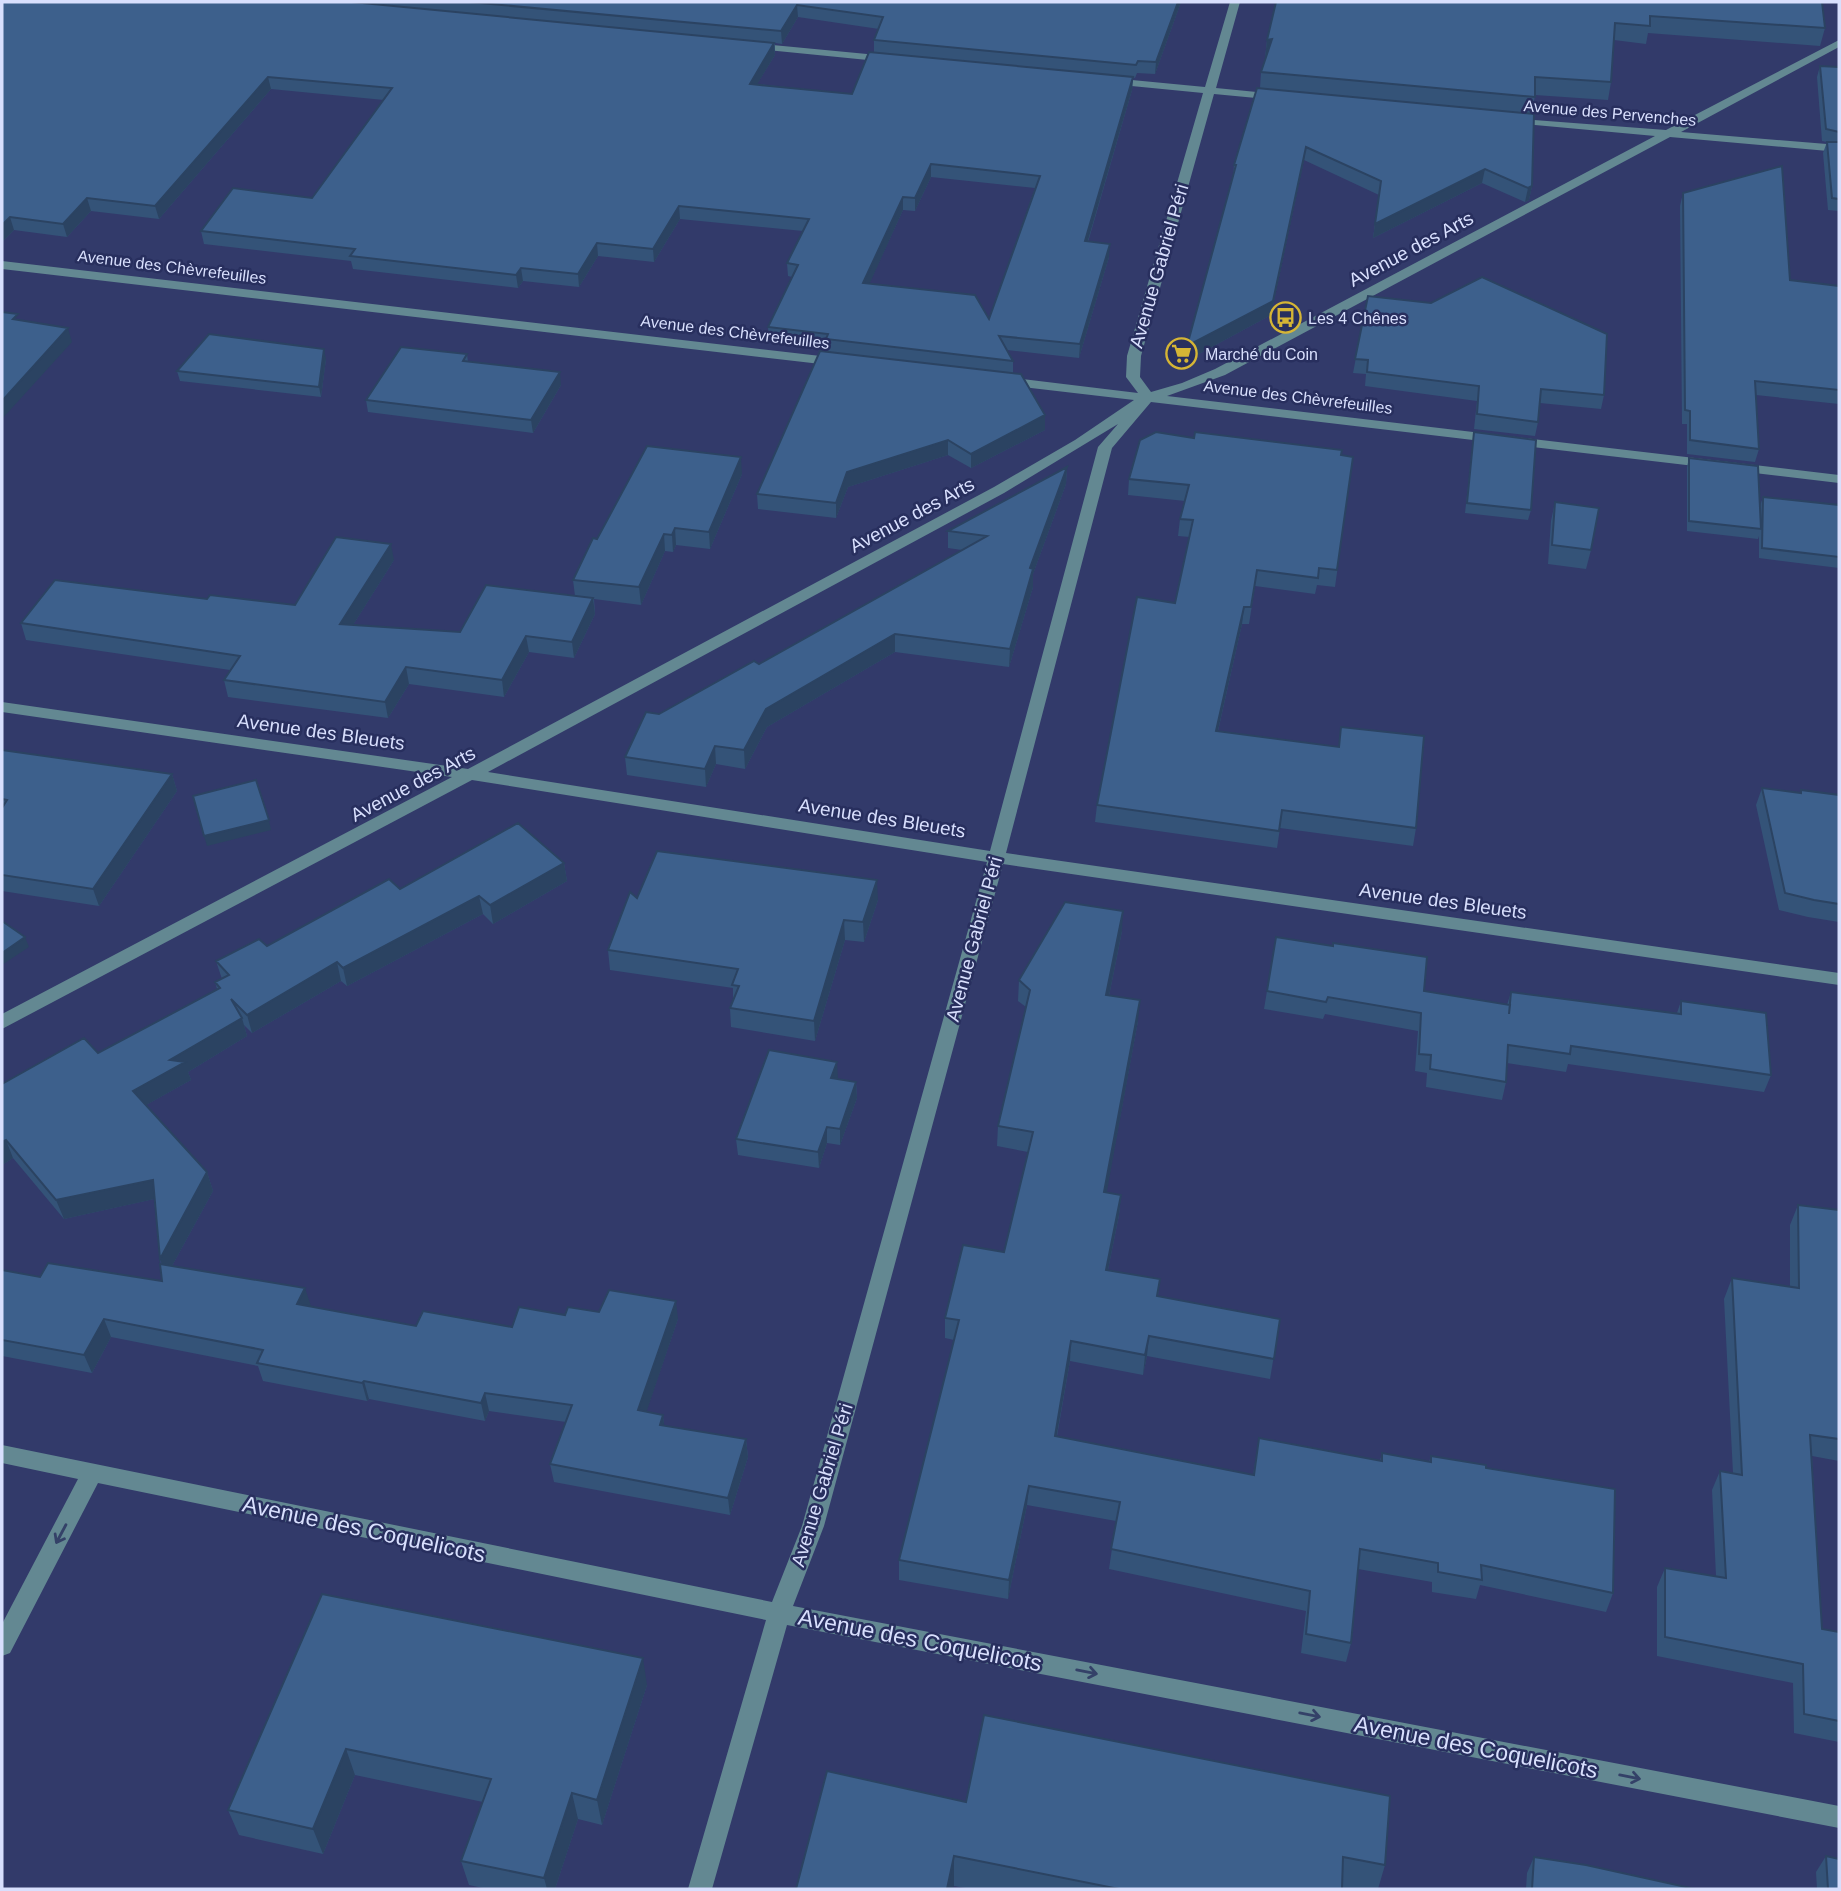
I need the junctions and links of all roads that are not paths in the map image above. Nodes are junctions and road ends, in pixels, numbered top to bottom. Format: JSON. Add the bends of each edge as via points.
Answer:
{"nodes":[{"id":1,"x":1236,"y":2,"type":"edge"},
{"id":2,"x":1839,"y":43,"type":"edge"},
{"id":3,"x":736,"y":45,"type":"edge"},
{"id":4,"x":902,"y":61,"type":"edge"},
{"id":5,"x":1097,"y":80,"type":"edge"},
{"id":6,"x":1208,"y":90,"type":"junction"},
{"id":7,"x":1291,"y":99,"type":"edge"},
{"id":8,"x":1500,"y":119,"type":"edge"},
{"id":9,"x":1667,"y":134,"type":"junction"},
{"id":10,"x":1839,"y":149,"type":"edge"},
{"id":11,"x":2,"y":265,"type":"edge"},
{"id":12,"x":855,"y":364,"type":"edge"},
{"id":13,"x":992,"y":380,"type":"edge"},
{"id":14,"x":1148,"y":397,"type":"junction"},
{"id":15,"x":1839,"y":479,"type":"edge"},
{"id":16,"x":2,"y":708,"type":"edge"},
{"id":17,"x":471,"y":775,"type":"junction"},
{"id":18,"x":997,"y":858,"type":"junction"},
{"id":19,"x":1839,"y":979,"type":"edge"},
{"id":20,"x":2,"y":1023,"type":"edge"},
{"id":21,"x":2,"y":1454,"type":"edge"},
{"id":22,"x":92,"y":1473,"type":"junction"},
{"id":23,"x":779,"y":1613,"type":"junction"},
{"id":24,"x":2,"y":1646,"type":"edge"},
{"id":25,"x":1839,"y":1817,"type":"edge"},
{"id":26,"x":700,"y":1889,"type":"edge"}],
"edges":[{"from":1,"to":6,"type":"street","name":"Avenue Gabriel Péri"},
{"from":2,"to":9,"type":"street","name":"Avenue des Arts"},
{"from":3,"to":4,"type":"street"},
{"from":5,"to":6,"type":"street"},
{"from":6,"to":7,"type":"street"},
{"from":6,"to":14,"type":"street","name":"Avenue Gabriel Péri","via":[[1133,356],[1133,377]]},
{"from":8,"to":9,"type":"street","name":"Avenue des Pervenches"},
{"from":9,"to":10,"type":"street","name":"Avenue des Pervenches"},
{"from":9,"to":14,"type":"street","name":"Avenue des Arts","via":[[1220,372]]},
{"from":11,"to":12,"type":"street","name":"Avenue des Chèvrefeuilles"},
{"from":13,"to":14,"type":"street","name":"Avenue des Chèvrefeuilles"},
{"from":14,"to":15,"type":"street","name":"Avenue des Chèvrefeuilles"},
{"from":14,"to":17,"type":"street","name":"Avenue des Arts","via":[[999,490]]},
{"from":14,"to":18,"type":"street","name":"Avenue Gabriel Péri","via":[[1105,447]]},
{"from":16,"to":17,"type":"street","name":"Avenue des Bleuets"},
{"from":17,"to":18,"type":"street","name":"Avenue des Bleuets"},
{"from":17,"to":20,"type":"street","name":"Avenue des Arts"},
{"from":18,"to":19,"type":"street","name":"Avenue des Bleuets"},
{"from":18,"to":23,"type":"street","name":"Avenue Gabriel Péri","via":[[813,1526]]},
{"from":21,"to":22,"type":"street","name":"Avenue des Coquelicots"},
{"from":22,"to":23,"type":"street","name":"Avenue des Coquelicots"},
{"from":22,"to":24,"type":"street","one_way":true},
{"from":23,"to":25,"type":"street","name":"Avenue des Coquelicots","one_way":true},
{"from":23,"to":26,"type":"street","name":"Avenue Gabriel Péri"}]}
